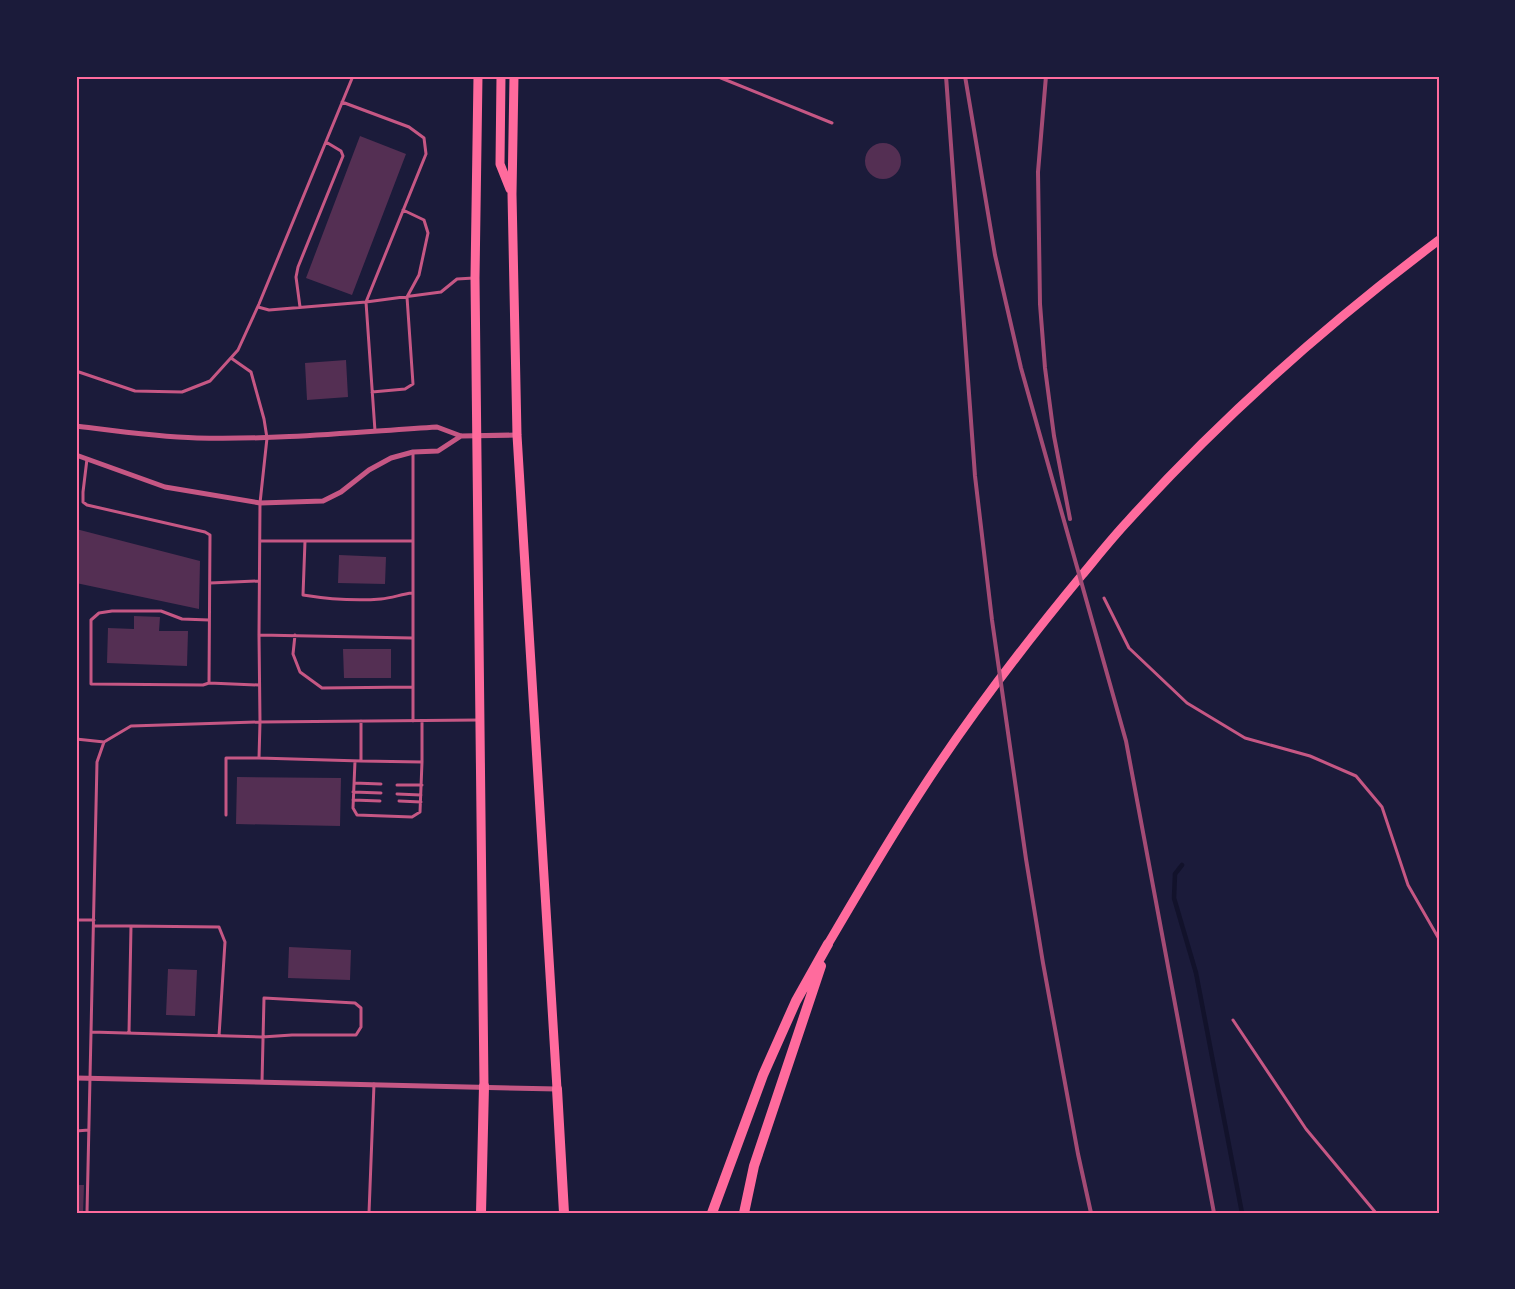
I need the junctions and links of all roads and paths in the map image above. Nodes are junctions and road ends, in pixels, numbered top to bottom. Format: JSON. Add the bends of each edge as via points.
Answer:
{"nodes":[{"id":1,"x":353,"y":76,"type":"edge"},
{"id":2,"x":478,"y":76,"type":"edge"},
{"id":3,"x":501,"y":76,"type":"edge"},
{"id":4,"x":514,"y":76,"type":"edge"},
{"id":5,"x":716,"y":76,"type":"edge"},
{"id":6,"x":342,"y":102,"type":"junction"},
{"id":7,"x":832,"y":123,"type":"dead end"},
{"id":8,"x":326,"y":142,"type":"junction"},
{"id":9,"x":512,"y":194,"type":"junction"},
{"id":10,"x":403,"y":210,"type":"junction"},
{"id":11,"x":1439,"y":240,"type":"edge"},
{"id":12,"x":475,"y":278,"type":"junction"},
{"id":13,"x":407,"y":297,"type":"junction"},
{"id":14,"x":366,"y":302,"type":"junction"},
{"id":15,"x":258,"y":307,"type":"junction"},
{"id":16,"x":300,"y":307,"type":"junction"},
{"id":17,"x":231,"y":358,"type":"junction"},
{"id":18,"x":76,"y":371,"type":"edge"},
{"id":19,"x":372,"y":392,"type":"junction"},
{"id":20,"x":76,"y":426,"type":"edge"},
{"id":21,"x":375,"y":431,"type":"junction"},
{"id":22,"x":517,"y":435,"type":"junction"},
{"id":23,"x":461,"y":436,"type":"junction"},
{"id":24,"x":477,"y":436,"type":"junction"},
{"id":25,"x":267,"y":438,"type":"junction"},
{"id":26,"x":413,"y":452,"type":"junction"},
{"id":27,"x":76,"y":455,"type":"edge"},
{"id":28,"x":87,"y":459,"type":"junction"},
{"id":29,"x":260,"y":502,"type":"junction"},
{"id":30,"x":260,"y":540,"type":"junction"},
{"id":31,"x":305,"y":541,"type":"junction"},
{"id":32,"x":412,"y":541,"type":"junction"},
{"id":33,"x":259,"y":581,"type":"junction"},
{"id":34,"x":210,"y":583,"type":"junction"},
{"id":35,"x":412,"y":593,"type":"junction"},
{"id":36,"x":1104,"y":598,"type":"dead end"},
{"id":37,"x":209,"y":620,"type":"junction"},
{"id":38,"x":259,"y":635,"type":"junction"},
{"id":39,"x":295,"y":636,"type":"junction"},
{"id":40,"x":412,"y":638,"type":"junction"},
{"id":41,"x":209,"y":683,"type":"junction"},
{"id":42,"x":259,"y":685,"type":"junction"},
{"id":43,"x":412,"y":687,"type":"junction"},
{"id":44,"x":480,"y":720,"type":"junction"},
{"id":45,"x":360,"y":721,"type":"junction"},
{"id":46,"x":412,"y":721,"type":"junction"},
{"id":47,"x":260,"y":722,"type":"junction"},
{"id":48,"x":422,"y":722,"type":"junction"},
{"id":49,"x":76,"y":739,"type":"edge"},
{"id":50,"x":104,"y":742,"type":"junction"},
{"id":51,"x":259,"y":758,"type":"junction"},
{"id":52,"x":355,"y":761,"type":"junction"},
{"id":53,"x":360,"y":761,"type":"junction"},
{"id":54,"x":422,"y":762,"type":"junction"},
{"id":55,"x":354,"y":783,"type":"junction"},
{"id":56,"x":381,"y":784,"type":"dead end"},
{"id":57,"x":397,"y":785,"type":"dead end"},
{"id":58,"x":422,"y":786,"type":"junction"},
{"id":59,"x":353,"y":792,"type":"junction"},
{"id":60,"x":381,"y":793,"type":"dead end"},
{"id":61,"x":397,"y":794,"type":"dead end"},
{"id":62,"x":421,"y":795,"type":"junction"},
{"id":63,"x":353,"y":800,"type":"junction"},
{"id":64,"x":380,"y":801,"type":"dead end"},
{"id":65,"x":399,"y":801,"type":"dead end"},
{"id":66,"x":421,"y":802,"type":"junction"},
{"id":67,"x":226,"y":815,"type":"dead end"},
{"id":68,"x":76,"y":920,"type":"edge"},
{"id":69,"x":94,"y":920,"type":"junction"},
{"id":70,"x":94,"y":926,"type":"junction"},
{"id":71,"x":131,"y":926,"type":"junction"},
{"id":72,"x":1439,"y":939,"type":"edge"},
{"id":73,"x":828,"y":944,"type":"junction"},
{"id":74,"x":1233,"y":1020,"type":"dead end"},
{"id":75,"x":91,"y":1032,"type":"junction"},
{"id":76,"x":129,"y":1033,"type":"junction"},
{"id":77,"x":219,"y":1036,"type":"junction"},
{"id":78,"x":262,"y":1037,"type":"junction"},
{"id":79,"x":76,"y":1078,"type":"edge"},
{"id":80,"x":90,"y":1078,"type":"junction"},
{"id":81,"x":262,"y":1082,"type":"junction"},
{"id":82,"x":374,"y":1084,"type":"junction"},
{"id":83,"x":484,"y":1086,"type":"junction"},
{"id":84,"x":557,"y":1089,"type":"junction"},
{"id":85,"x":89,"y":1130,"type":"junction"},
{"id":86,"x":76,"y":1131,"type":"edge"},
{"id":87,"x":87,"y":1213,"type":"edge"},
{"id":88,"x":369,"y":1213,"type":"edge"},
{"id":89,"x":481,"y":1213,"type":"edge"},
{"id":90,"x":564,"y":1213,"type":"edge"},
{"id":91,"x":712,"y":1213,"type":"edge"},
{"id":92,"x":744,"y":1213,"type":"edge"},
{"id":93,"x":1376,"y":1213,"type":"edge"}],
"edges":[{"from":1,"to":6,"type":"lane"},
{"from":2,"to":12,"type":"main road"},
{"from":3,"to":9,"type":"main road","via":[[500,164]]},
{"from":4,"to":9,"type":"main road"},
{"from":5,"to":7,"type":"lane"},
{"from":6,"to":8,"type":"lane"},
{"from":6,"to":10,"type":"lane","via":[[409,127],[424,138],[426,154]]},
{"from":8,"to":15,"type":"lane"},
{"from":8,"to":16,"type":"lane","via":[[343,156],[298,267]]},
{"from":9,"to":22,"type":"main road"},
{"from":10,"to":13,"type":"lane","via":[[424,220],[428,232],[419,275]]},
{"from":10,"to":14,"type":"lane"},
{"from":11,"to":73,"type":"main road","via":[[1324,331],[1211,434],[1126,522],[1049,614],[958,736],[875,864]]},
{"from":12,"to":13,"type":"lane","via":[[457,278],[441,292]]},
{"from":12,"to":24,"type":"main road"},
{"from":13,"to":14,"type":"lane"},
{"from":13,"to":19,"type":"lane","via":[[413,384],[406,389]]},
{"from":14,"to":16,"type":"lane"},
{"from":14,"to":19,"type":"lane"},
{"from":15,"to":16,"type":"lane","via":[[269,310]]},
{"from":15,"to":17,"type":"lane"},
{"from":17,"to":18,"type":"lane","via":[[210,381],[182,392],[135,391]]},
{"from":17,"to":25,"type":"lane","via":[[251,372]]},
{"from":19,"to":21,"type":"lane"},
{"from":20,"to":25,"type":"street","via":[[196,438]]},
{"from":21,"to":23,"type":"street","via":[[437,427]]},
{"from":21,"to":25,"type":"street"},
{"from":22,"to":24,"type":"street"},
{"from":22,"to":84,"type":"main road"},
{"from":23,"to":24,"type":"street"},
{"from":23,"to":26,"type":"street","via":[[438,451]]},
{"from":24,"to":44,"type":"main road"},
{"from":25,"to":29,"type":"lane"},
{"from":26,"to":29,"type":"street","via":[[391,458],[323,501]]},
{"from":26,"to":32,"type":"lane"},
{"from":27,"to":28,"type":"street"},
{"from":28,"to":29,"type":"street","via":[[166,487]]},
{"from":28,"to":34,"type":"lane","via":[[83,492],[83,502],[87,505],[210,535]]},
{"from":29,"to":30,"type":"lane"},
{"from":30,"to":31,"type":"lane"},
{"from":30,"to":33,"type":"lane"},
{"from":31,"to":32,"type":"lane"},
{"from":31,"to":35,"type":"lane","via":[[303,595],[383,598]]},
{"from":32,"to":35,"type":"lane"},
{"from":33,"to":34,"type":"lane"},
{"from":33,"to":38,"type":"lane"},
{"from":34,"to":37,"type":"lane"},
{"from":35,"to":40,"type":"lane"},
{"from":36,"to":72,"type":"lane","via":[[1129,648],[1187,703],[1245,738],[1310,756],[1356,776],[1382,807],[1408,885]]},
{"from":37,"to":41,"type":"lane"},
{"from":37,"to":41,"type":"lane","via":[[182,618],[161,611],[112,610],[99,613],[91,620],[90,679],[91,684]]},
{"from":38,"to":39,"type":"lane"},
{"from":38,"to":42,"type":"lane"},
{"from":39,"to":40,"type":"lane"},
{"from":39,"to":43,"type":"lane","via":[[293,654],[300,672],[322,688]]},
{"from":40,"to":43,"type":"lane"},
{"from":41,"to":42,"type":"lane"},
{"from":42,"to":47,"type":"lane"},
{"from":43,"to":46,"type":"lane"},
{"from":44,"to":48,"type":"lane"},
{"from":44,"to":83,"type":"main road"},
{"from":45,"to":46,"type":"lane"},
{"from":45,"to":47,"type":"lane"},
{"from":45,"to":53,"type":"lane"},
{"from":46,"to":48,"type":"lane"},
{"from":47,"to":50,"type":"lane","via":[[131,726]]},
{"from":47,"to":51,"type":"lane"},
{"from":48,"to":54,"type":"lane"},
{"from":49,"to":50,"type":"lane"},
{"from":50,"to":69,"type":"lane","via":[[97,762]]},
{"from":51,"to":52,"type":"lane"},
{"from":51,"to":67,"type":"lane","via":[[226,758]]},
{"from":52,"to":53,"type":"lane"},
{"from":52,"to":55,"type":"lane"},
{"from":53,"to":54,"type":"lane"},
{"from":54,"to":58,"type":"lane"},
{"from":55,"to":56,"type":"lane"},
{"from":55,"to":59,"type":"lane"},
{"from":57,"to":58,"type":"lane"},
{"from":58,"to":62,"type":"lane"},
{"from":59,"to":60,"type":"lane"},
{"from":59,"to":63,"type":"lane"},
{"from":61,"to":62,"type":"lane"},
{"from":62,"to":66,"type":"lane"},
{"from":63,"to":64,"type":"lane"},
{"from":63,"to":66,"type":"lane","via":[[356,815],[412,817],[420,812]]},
{"from":65,"to":66,"type":"lane"},
{"from":68,"to":69,"type":"lane"},
{"from":69,"to":70,"type":"lane"},
{"from":70,"to":71,"type":"lane"},
{"from":70,"to":75,"type":"lane"},
{"from":71,"to":76,"type":"lane"},
{"from":71,"to":77,"type":"lane","via":[[219,927],[224,942]]},
{"from":73,"to":91,"type":"highway","via":[[796,1001],[763,1075]]},
{"from":73,"to":92,"type":"highway","via":[[754,1166]]},
{"from":74,"to":93,"type":"lane","via":[[1306,1129]]},
{"from":75,"to":76,"type":"lane"},
{"from":75,"to":80,"type":"lane"},
{"from":76,"to":77,"type":"lane"},
{"from":77,"to":78,"type":"lane"},
{"from":78,"to":78,"type":"lane","via":[[264,998],[355,1003],[361,1008],[361,1027],[356,1035]]},
{"from":78,"to":81,"type":"lane"},
{"from":79,"to":80,"type":"street"},
{"from":80,"to":81,"type":"street"},
{"from":80,"to":85,"type":"lane"},
{"from":81,"to":82,"type":"street"},
{"from":82,"to":83,"type":"street"},
{"from":82,"to":88,"type":"lane"},
{"from":83,"to":84,"type":"street"},
{"from":83,"to":89,"type":"highway"},
{"from":84,"to":90,"type":"highway"},
{"from":85,"to":86,"type":"lane"},
{"from":85,"to":87,"type":"lane"}]}
